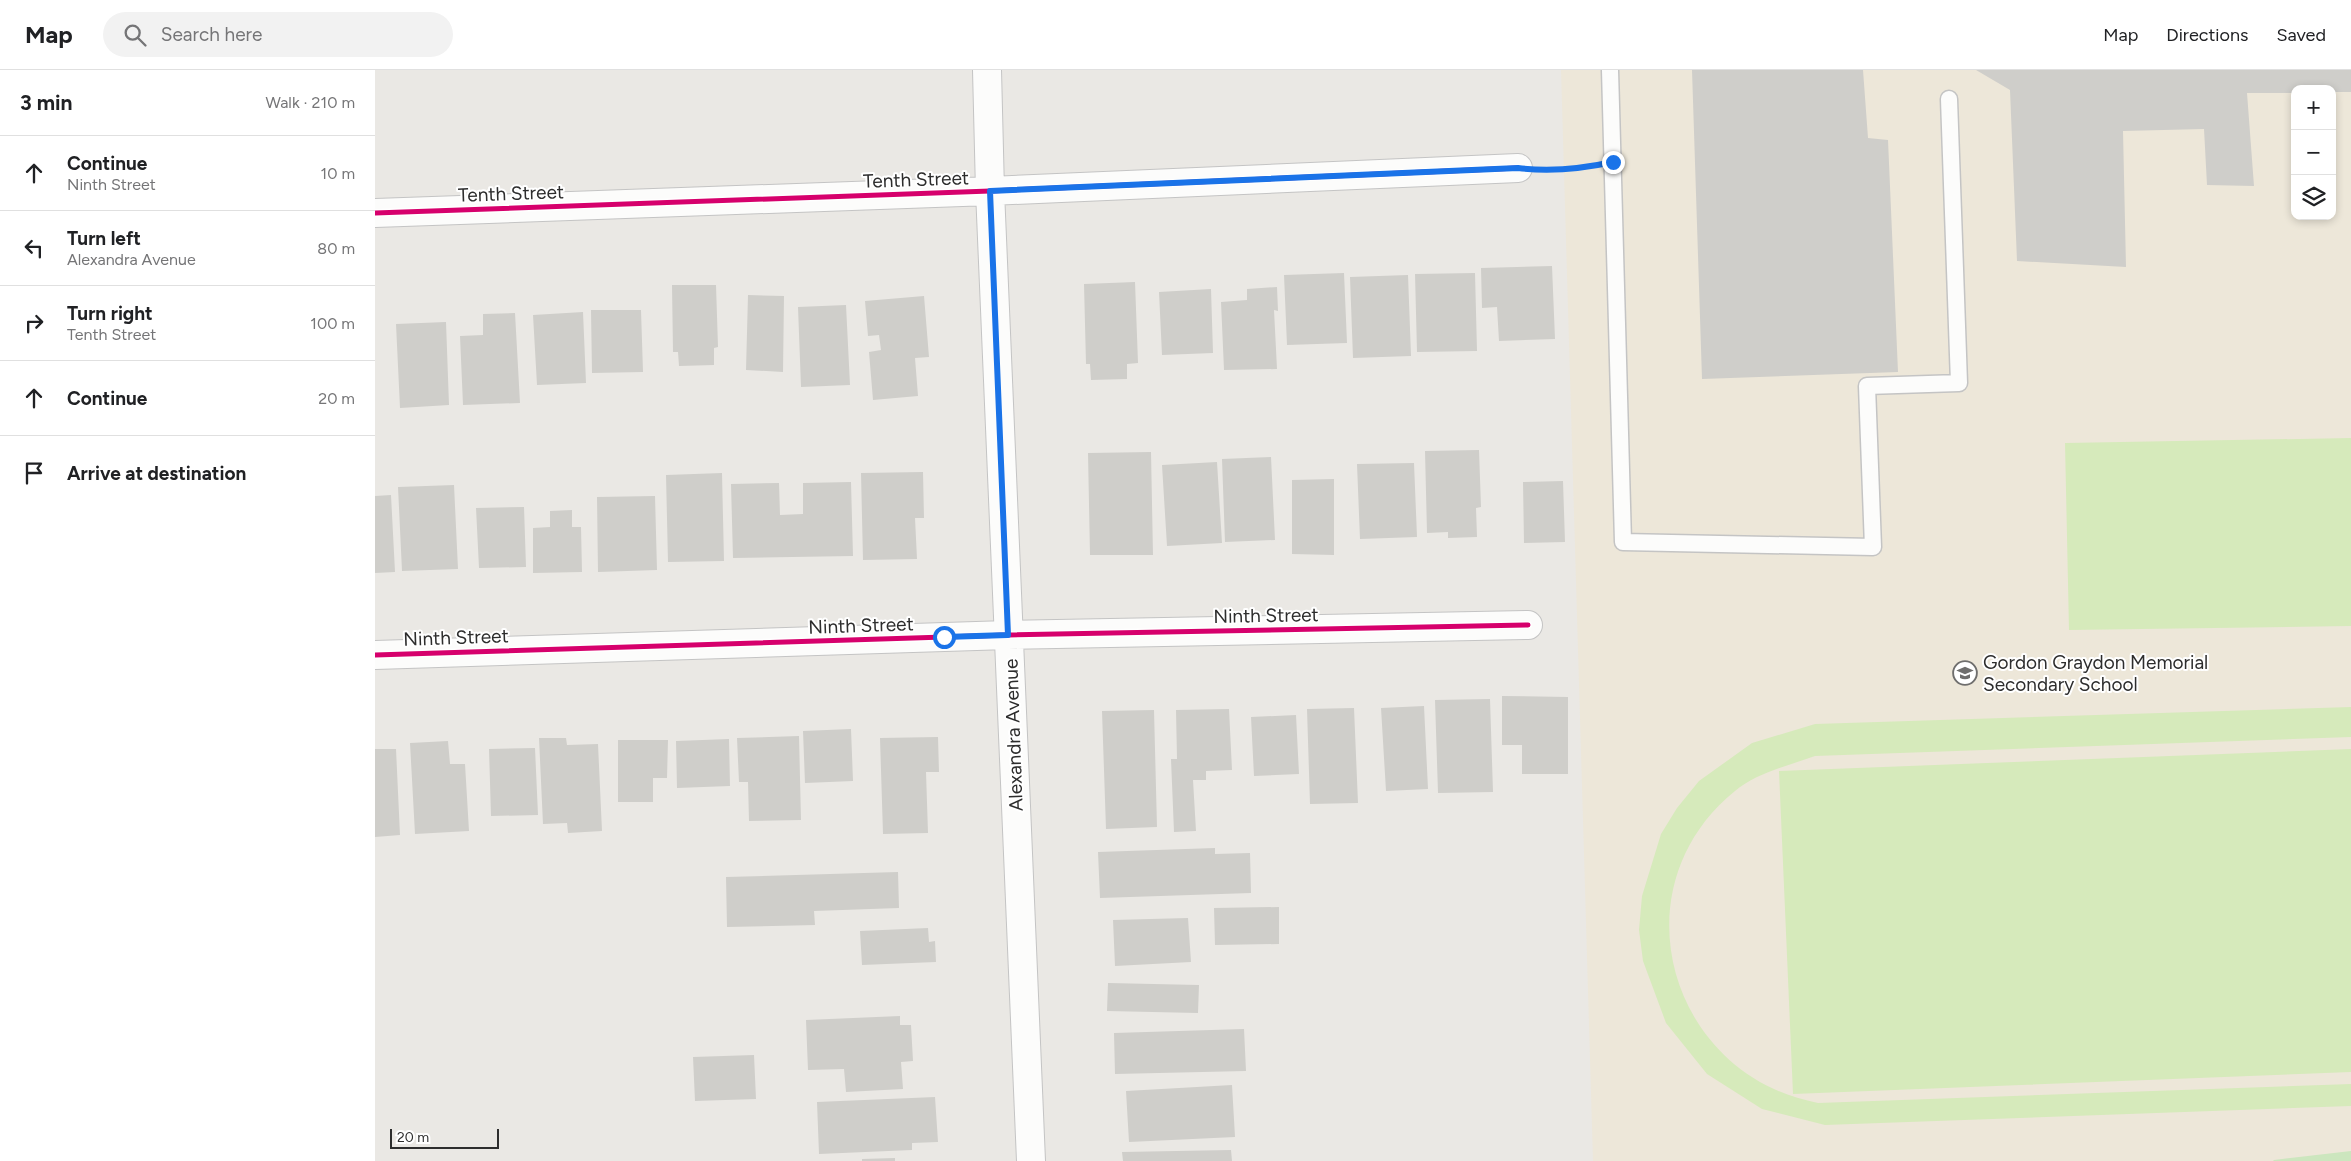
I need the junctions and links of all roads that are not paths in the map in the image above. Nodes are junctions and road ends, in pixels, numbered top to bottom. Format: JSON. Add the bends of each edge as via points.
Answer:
{"nodes":[{"id":1,"x":987,"y":70,"type":"edge"},
{"id":2,"x":1610,"y":70,"type":"edge"},
{"id":3,"x":1949,"y":99,"type":"dead end"},
{"id":4,"x":1518,"y":168,"type":"road end"},
{"id":5,"x":990,"y":191,"type":"junction"},
{"id":6,"x":375,"y":213,"type":"edge"},
{"id":7,"x":1528,"y":625,"type":"dead end"},
{"id":8,"x":1008,"y":635,"type":"junction"},
{"id":9,"x":375,"y":655,"type":"edge"},
{"id":10,"x":1031,"y":1161,"type":"edge"}],
"edges":[{"from":1,"to":5,"type":"street","name":"Alexandra Avenue"},
{"from":2,"to":3,"type":"lane","via":[[1623,542],[1873,547],[1867,386],[1959,383]]},
{"from":4,"to":5,"type":"street","name":"Tenth Street"},
{"from":5,"to":6,"type":"street","name":"Tenth Street"},
{"from":5,"to":8,"type":"street","name":"Alexandra Avenue"},
{"from":7,"to":8,"type":"street","name":"Ninth Street"},
{"from":8,"to":9,"type":"street","name":"Ninth Street"},
{"from":8,"to":10,"type":"street","name":"Alexandra Avenue"}]}
